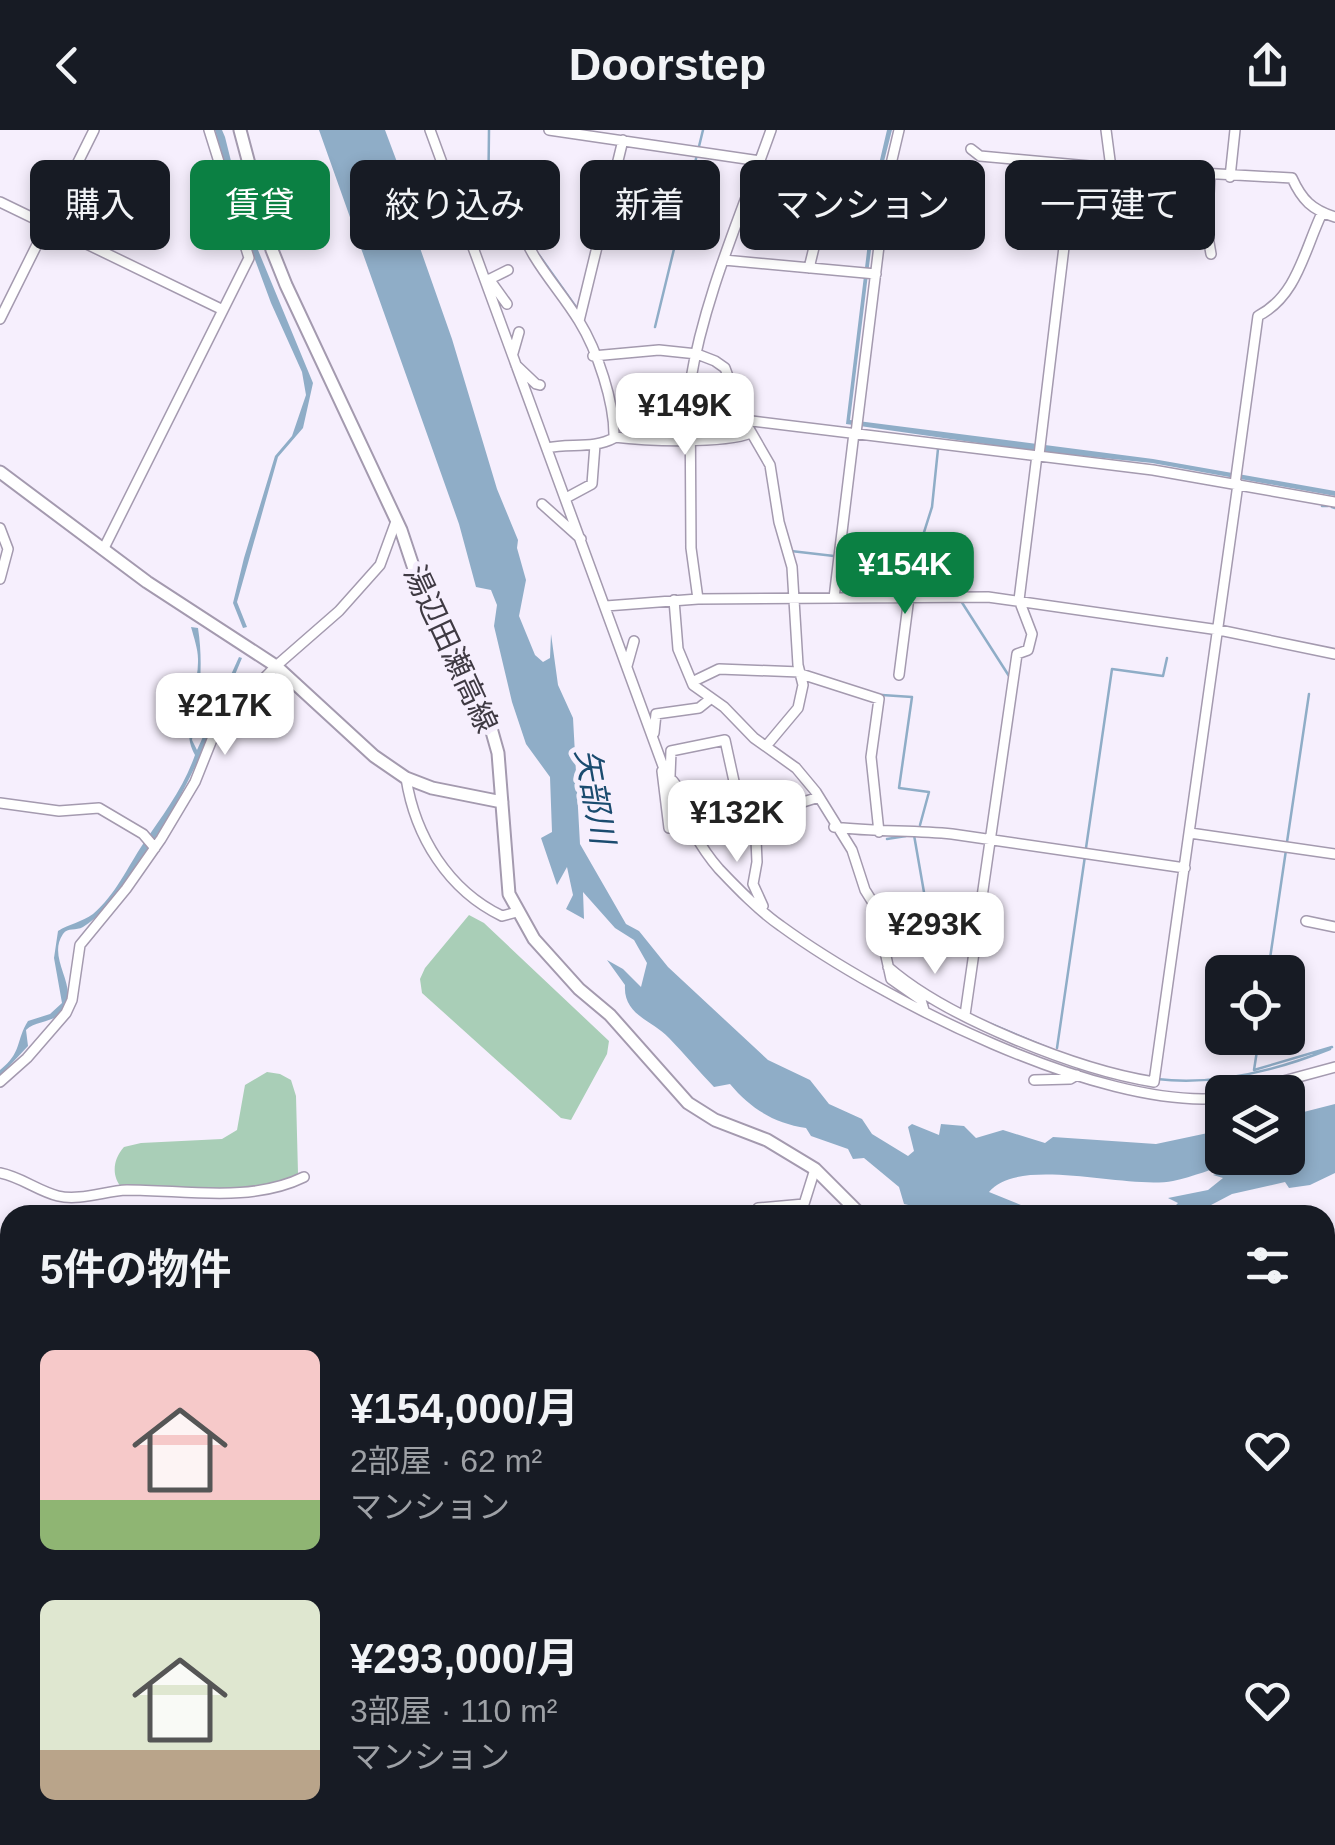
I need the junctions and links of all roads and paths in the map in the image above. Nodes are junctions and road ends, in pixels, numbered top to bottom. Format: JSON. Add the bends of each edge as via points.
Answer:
{"nodes":[{"id":1,"x":94,"y":130,"type":"edge"},
{"id":2,"x":209,"y":130,"type":"edge"},
{"id":3,"x":240,"y":130,"type":"edge"},
{"id":4,"x":430,"y":130,"type":"edge"},
{"id":5,"x":549,"y":130,"type":"edge"},
{"id":6,"x":771,"y":130,"type":"edge"},
{"id":7,"x":899,"y":130,"type":"edge"},
{"id":8,"x":1106,"y":130,"type":"edge"},
{"id":9,"x":1236,"y":130,"type":"edge"},
{"id":10,"x":581,"y":132,"type":"edge"},
{"id":11,"x":624,"y":140,"type":"junction"},
{"id":12,"x":970,"y":149,"type":"dead end"},
{"id":13,"x":79,"y":160,"type":"edge"},
{"id":14,"x":442,"y":160,"type":"edge"},
{"id":15,"x":754,"y":160,"type":"edge"},
{"id":16,"x":760,"y":160,"type":"edge"},
{"id":17,"x":1020,"y":160,"type":"edge"},
{"id":18,"x":1111,"y":160,"type":"edge"},
{"id":19,"x":1215,"y":175,"type":"edge"},
{"id":20,"x":1230,"y":176,"type":"junction"},
{"id":21,"x":0,"y":202,"type":"edge"},
{"id":22,"x":1322,"y":213,"type":"junction"},
{"id":23,"x":740,"y":216,"type":"edge"},
{"id":24,"x":30,"y":217,"type":"edge"},
{"id":25,"x":1335,"y":217,"type":"edge"},
{"id":26,"x":34,"y":250,"type":"edge"},
{"id":27,"x":99,"y":250,"type":"edge"},
{"id":28,"x":476,"y":250,"type":"edge"},
{"id":29,"x":531,"y":250,"type":"edge"},
{"id":30,"x":814,"y":250,"type":"edge"},
{"id":31,"x":1064,"y":250,"type":"edge"},
{"id":32,"x":1210,"y":250,"type":"edge"},
{"id":33,"x":1211,"y":254,"type":"dead end"},
{"id":34,"x":724,"y":260,"type":"junction"},
{"id":35,"x":809,"y":268,"type":"junction"},
{"id":36,"x":508,"y":270,"type":"dead end"},
{"id":37,"x":869,"y":273,"type":"junction"},
{"id":38,"x":487,"y":280,"type":"junction"},
{"id":39,"x":508,"y":304,"type":"dead end"},
{"id":40,"x":224,"y":310,"type":"junction"},
{"id":41,"x":0,"y":319,"type":"edge"},
{"id":42,"x":579,"y":321,"type":"junction"},
{"id":43,"x":519,"y":332,"type":"dead end"},
{"id":44,"x":697,"y":354,"type":"junction"},
{"id":45,"x":594,"y":356,"type":"junction"},
{"id":46,"x":517,"y":363,"type":"junction"},
{"id":47,"x":538,"y":366,"type":"dead end"},
{"id":48,"x":540,"y":385,"type":"dead end"},
{"id":49,"x":744,"y":420,"type":"junction"},
{"id":50,"x":662,"y":427,"type":"dead end"},
{"id":51,"x":856,"y":429,"type":"junction"},
{"id":52,"x":751,"y":433,"type":"junction"},
{"id":53,"x":614,"y":436,"type":"junction"},
{"id":54,"x":691,"y":438,"type":"junction"},
{"id":55,"x":662,"y":439,"type":"junction"},
{"id":56,"x":595,"y":445,"type":"junction"},
{"id":57,"x":547,"y":448,"type":"junction"},
{"id":58,"x":1039,"y":451,"type":"junction"},
{"id":59,"x":770,"y":465,"type":"junction"},
{"id":60,"x":756,"y":468,"type":"dead end"},
{"id":61,"x":0,"y":472,"type":"edge"},
{"id":62,"x":1236,"y":484,"type":"junction"},
{"id":63,"x":566,"y":498,"type":"junction"},
{"id":64,"x":1335,"y":502,"type":"edge"},
{"id":65,"x":542,"y":504,"type":"dead end"},
{"id":66,"x":395,"y":524,"type":"junction"},
{"id":67,"x":0,"y":528,"type":"edge"},
{"id":68,"x":581,"y":539,"type":"junction"},
{"id":69,"x":104,"y":550,"type":"junction"},
{"id":70,"x":0,"y":580,"type":"edge"},
{"id":71,"x":909,"y":597,"type":"junction"},
{"id":72,"x":792,"y":598,"type":"junction"},
{"id":73,"x":834,"y":598,"type":"junction"},
{"id":74,"x":674,"y":600,"type":"junction"},
{"id":75,"x":698,"y":600,"type":"junction"},
{"id":76,"x":1019,"y":600,"type":"junction"},
{"id":77,"x":606,"y":606,"type":"junction"},
{"id":78,"x":1219,"y":630,"type":"junction"},
{"id":79,"x":634,"y":641,"type":"dead end"},
{"id":80,"x":1335,"y":654,"type":"edge"},
{"id":81,"x":276,"y":666,"type":"junction"},
{"id":82,"x":627,"y":666,"type":"junction"},
{"id":83,"x":801,"y":673,"type":"junction"},
{"id":84,"x":899,"y":675,"type":"dead end"},
{"id":85,"x":692,"y":682,"type":"junction"},
{"id":86,"x":709,"y":700,"type":"junction"},
{"id":87,"x":654,"y":740,"type":"junction"},
{"id":88,"x":766,"y":745,"type":"junction"},
{"id":89,"x":662,"y":763,"type":"junction"},
{"id":90,"x":406,"y":778,"type":"junction"},
{"id":91,"x":670,"y":780,"type":"junction"},
{"id":92,"x":737,"y":794,"type":"junction"},
{"id":93,"x":819,"y":797,"type":"junction"},
{"id":94,"x":0,"y":802,"type":"edge"},
{"id":95,"x":502,"y":802,"type":"junction"},
{"id":96,"x":755,"y":817,"type":"junction"},
{"id":97,"x":834,"y":827,"type":"junction"},
{"id":98,"x":670,"y":828,"type":"dead end"},
{"id":99,"x":879,"y":832,"type":"junction"},
{"id":100,"x":1190,"y":833,"type":"junction"},
{"id":101,"x":990,"y":840,"type":"junction"},
{"id":102,"x":154,"y":848,"type":"junction"},
{"id":103,"x":1335,"y":854,"type":"edge"},
{"id":104,"x":1185,"y":868,"type":"junction"},
{"id":105,"x":762,"y":910,"type":"junction"},
{"id":106,"x":516,"y":912,"type":"junction"},
{"id":107,"x":1306,"y":921,"type":"dead end"},
{"id":108,"x":1335,"y":927,"type":"edge"},
{"id":109,"x":888,"y":967,"type":"junction"},
{"id":110,"x":924,"y":1010,"type":"junction"},
{"id":111,"x":964,"y":1014,"type":"junction"},
{"id":112,"x":1335,"y":1067,"type":"edge"},
{"id":113,"x":1305,"y":1075,"type":"edge"},
{"id":114,"x":1077,"y":1076,"type":"junction"},
{"id":115,"x":1034,"y":1080,"type":"dead end"},
{"id":116,"x":0,"y":1082,"type":"edge"},
{"id":117,"x":1205,"y":1098,"type":"edge"},
{"id":118,"x":815,"y":1169,"type":"junction"},
{"id":119,"x":0,"y":1173,"type":"edge"},
{"id":120,"x":304,"y":1177,"type":"dead end"},
{"id":121,"x":792,"y":1205,"type":"edge"},
{"id":122,"x":851,"y":1205,"type":"edge"}],
"edges":[{"from":1,"to":13,"type":"street"},
{"from":2,"to":40,"type":"street","via":[[248,258]]},
{"from":3,"to":66,"type":"main road","name":"湯辺田瀬高線","via":[[272,250]]},
{"from":4,"to":14,"type":"street"},
{"from":5,"to":10,"type":"street"},
{"from":6,"to":16,"type":"street"},
{"from":7,"to":37,"type":"street"},
{"from":8,"to":18,"type":"street"},
{"from":9,"to":20,"type":"street"},
{"from":10,"to":11,"type":"street"},
{"from":11,"to":15,"type":"street"},
{"from":11,"to":42,"type":"street"},
{"from":12,"to":17,"type":"street"},
{"from":19,"to":20,"type":"street"},
{"from":20,"to":22,"type":"street","via":[[1292,178],[1301,198]]},
{"from":21,"to":24,"type":"street"},
{"from":22,"to":25,"type":"street"},
{"from":22,"to":62,"type":"street","via":[[1292,288],[1258,316]]},
{"from":23,"to":34,"type":"street"},
{"from":26,"to":41,"type":"street"},
{"from":27,"to":40,"type":"street"},
{"from":28,"to":38,"type":"street"},
{"from":29,"to":42,"type":"street"},
{"from":30,"to":35,"type":"street"},
{"from":31,"to":58,"type":"street"},
{"from":32,"to":33,"type":"street"},
{"from":34,"to":35,"type":"street"},
{"from":34,"to":44,"type":"street"},
{"from":35,"to":37,"type":"street"},
{"from":36,"to":38,"type":"street"},
{"from":37,"to":51,"type":"street"},
{"from":38,"to":39,"type":"street"},
{"from":38,"to":46,"type":"street"},
{"from":40,"to":69,"type":"street"},
{"from":42,"to":45,"type":"street"},
{"from":43,"to":46,"type":"street"},
{"from":44,"to":45,"type":"street"},
{"from":44,"to":49,"type":"street","via":[[725,368]]},
{"from":44,"to":54,"type":"street"},
{"from":45,"to":53,"type":"street","via":[[611,402]]},
{"from":46,"to":47,"type":"street"},
{"from":46,"to":48,"type":"street"},
{"from":46,"to":57,"type":"street"},
{"from":49,"to":51,"type":"street"},
{"from":49,"to":52,"type":"street"},
{"from":50,"to":55,"type":"street"},
{"from":51,"to":58,"type":"street"},
{"from":51,"to":73,"type":"street"},
{"from":52,"to":54,"type":"street"},
{"from":52,"to":59,"type":"street"},
{"from":53,"to":55,"type":"street"},
{"from":53,"to":56,"type":"street"},
{"from":54,"to":55,"type":"street"},
{"from":54,"to":75,"type":"street"},
{"from":56,"to":57,"type":"street"},
{"from":56,"to":63,"type":"street","via":[[592,484]]},
{"from":57,"to":63,"type":"street"},
{"from":58,"to":62,"type":"street"},
{"from":58,"to":76,"type":"street"},
{"from":59,"to":60,"type":"street"},
{"from":59,"to":72,"type":"street","via":[[792,567]]},
{"from":61,"to":69,"type":"main road"},
{"from":62,"to":64,"type":"street"},
{"from":62,"to":78,"type":"street"},
{"from":63,"to":68,"type":"street"},
{"from":65,"to":68,"type":"street"},
{"from":66,"to":81,"type":"street","via":[[380,565],[340,611]]},
{"from":66,"to":95,"type":"main road","name":"湯辺田瀬高線","via":[[489,721]]},
{"from":67,"to":70,"type":"street","via":[[8,550]]},
{"from":68,"to":77,"type":"street"},
{"from":69,"to":81,"type":"main road"},
{"from":71,"to":73,"type":"street"},
{"from":71,"to":76,"type":"street"},
{"from":71,"to":84,"type":"street"},
{"from":72,"to":73,"type":"street"},
{"from":72,"to":75,"type":"street"},
{"from":72,"to":83,"type":"street"},
{"from":74,"to":75,"type":"street"},
{"from":74,"to":77,"type":"street"},
{"from":74,"to":85,"type":"street","via":[[678,649]]},
{"from":76,"to":78,"type":"street"},
{"from":76,"to":101,"type":"street","via":[[1032,634],[1028,650],[1017,654]]},
{"from":77,"to":82,"type":"street"},
{"from":78,"to":80,"type":"street"},
{"from":78,"to":100,"type":"street"},
{"from":79,"to":82,"type":"street"},
{"from":81,"to":90,"type":"main road"},
{"from":81,"to":102,"type":"street","via":[[217,727],[195,782]]},
{"from":82,"to":87,"type":"street"},
{"from":83,"to":85,"type":"street","via":[[719,669]]},
{"from":83,"to":88,"type":"street","via":[[798,708]]},
{"from":83,"to":99,"type":"street","via":[[878,698],[870,757]]},
{"from":85,"to":86,"type":"street"},
{"from":86,"to":87,"type":"street","via":[[699,708],[656,714]]},
{"from":86,"to":88,"type":"street"},
{"from":87,"to":89,"type":"street"},
{"from":88,"to":93,"type":"street"},
{"from":89,"to":91,"type":"street"},
{"from":89,"to":98,"type":"street"},
{"from":90,"to":95,"type":"main road"},
{"from":90,"to":106,"type":"street","via":[[417,826],[459,889],[502,916]]},
{"from":91,"to":92,"type":"street","via":[[691,804]]},
{"from":91,"to":92,"type":"street","via":[[671,750],[725,740]]},
{"from":91,"to":105,"type":"street","via":[[694,837]]},
{"from":92,"to":96,"type":"street"},
{"from":93,"to":96,"type":"street"},
{"from":93,"to":97,"type":"street"},
{"from":94,"to":102,"type":"street","via":[[60,811],[100,808]]},
{"from":95,"to":106,"type":"main road","name":"湯辺田瀬高線"},
{"from":96,"to":105,"type":"street","via":[[753,884]]},
{"from":97,"to":99,"type":"street"},
{"from":97,"to":109,"type":"street","via":[[852,850],[875,906]]},
{"from":99,"to":101,"type":"street"},
{"from":100,"to":103,"type":"street"},
{"from":100,"to":104,"type":"street"},
{"from":101,"to":104,"type":"street"},
{"from":101,"to":111,"type":"street"},
{"from":102,"to":116,"type":"street","via":[[80,945],[66,1013]]},
{"from":104,"to":111,"type":"street","via":[[1154,1082],[1072,1061]]},
{"from":105,"to":110,"type":"street"},
{"from":106,"to":118,"type":"main road","name":"湯辺田瀬高線","via":[[688,1103]]},
{"from":107,"to":108,"type":"street"},
{"from":109,"to":110,"type":"street","via":[[891,979],[921,1000]]},
{"from":109,"to":111,"type":"street"},
{"from":110,"to":114,"type":"street"},
{"from":112,"to":113,"type":"street"},
{"from":114,"to":115,"type":"street"},
{"from":114,"to":117,"type":"street","via":[[1168,1098]]},
{"from":118,"to":121,"type":"street","via":[[804,1204]]},
{"from":118,"to":122,"type":"main road","name":"湯辺田瀬高線"},
{"from":119,"to":120,"type":"street","via":[[73,1198],[125,1190],[277,1189]]}]}
